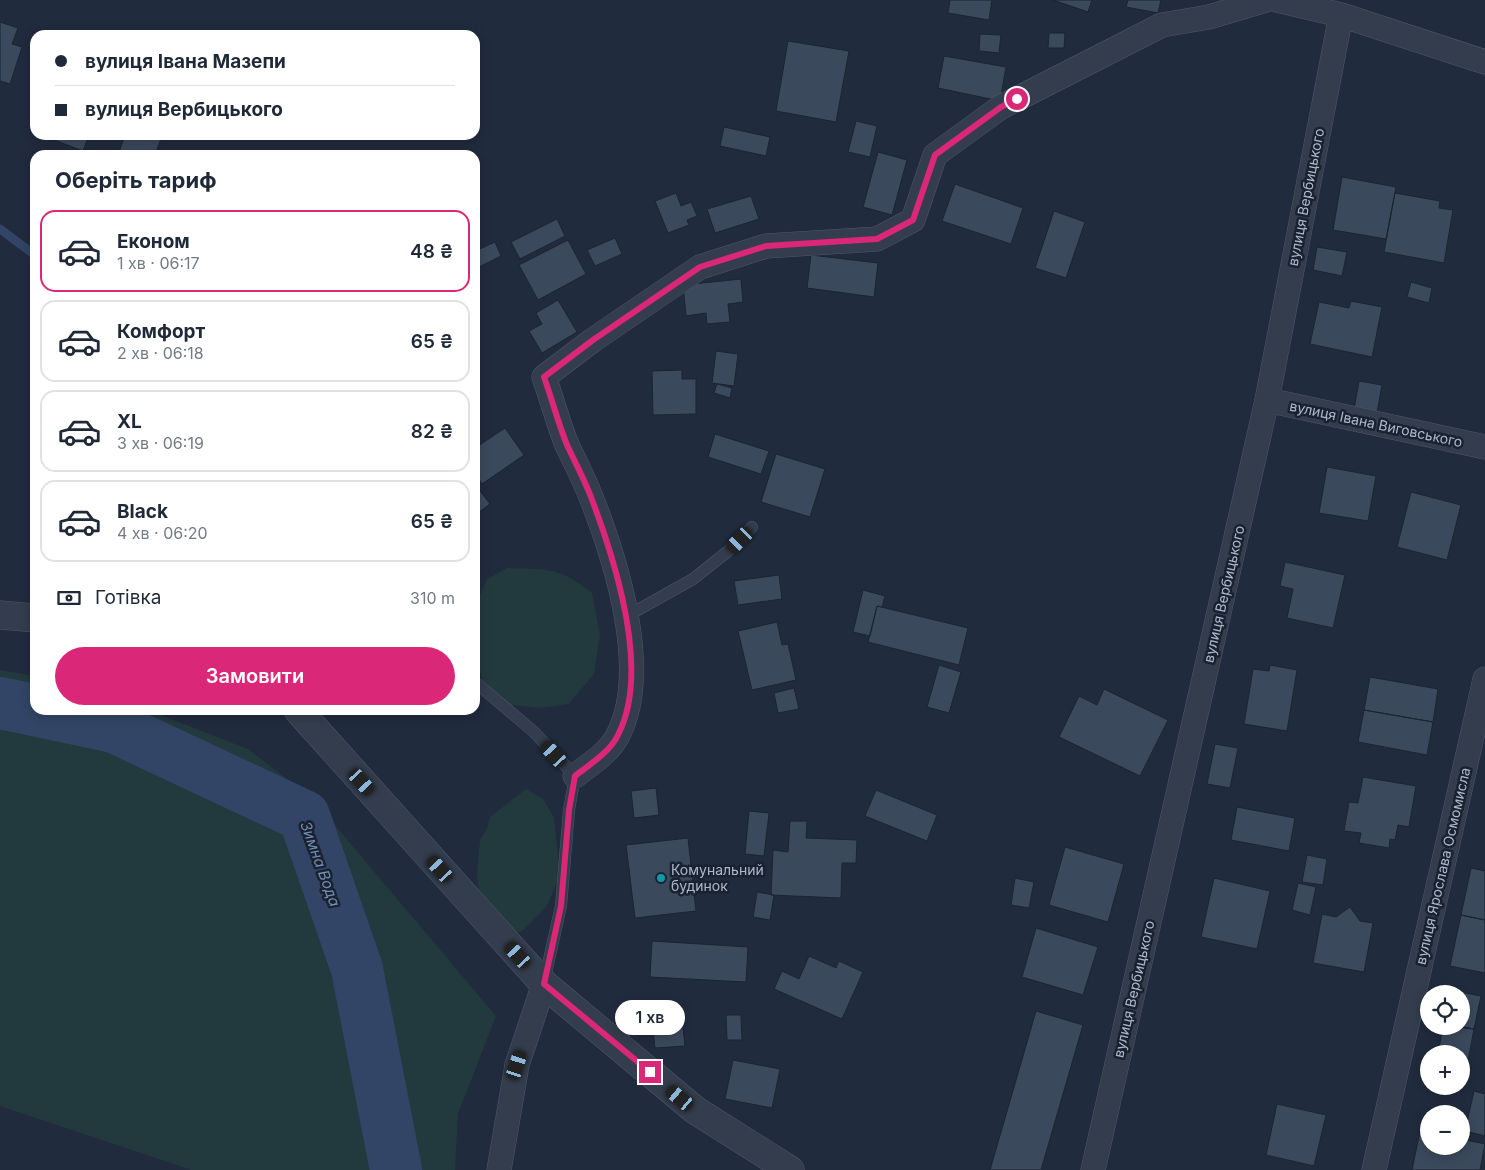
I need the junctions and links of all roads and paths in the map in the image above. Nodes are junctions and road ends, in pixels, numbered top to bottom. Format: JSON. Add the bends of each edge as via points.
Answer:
{"nodes":[{"id":1,"x":1266,"y":0,"type":"edge"},
{"id":2,"x":1277,"y":0,"type":"edge"},
{"id":3,"x":1341,"y":15,"type":"junction"},
{"id":4,"x":1485,"y":62,"type":"edge"},
{"id":5,"x":1267,"y":400,"type":"junction"},
{"id":6,"x":1485,"y":447,"type":"edge"},
{"id":7,"x":752,"y":528,"type":"dead end"},
{"id":8,"x":0,"y":615,"type":"edge"},
{"id":9,"x":627,"y":616,"type":"junction"},
{"id":10,"x":30,"y":618,"type":"edge"},
{"id":11,"x":1485,"y":678,"type":"edge"},
{"id":12,"x":480,"y":686,"type":"edge"},
{"id":13,"x":302,"y":715,"type":"edge"},
{"id":14,"x":575,"y":776,"type":"junction"},
{"id":15,"x":544,"y":984,"type":"junction"},
{"id":16,"x":499,"y":1170,"type":"edge"},
{"id":17,"x":790,"y":1170,"type":"edge"},
{"id":18,"x":1093,"y":1170,"type":"edge"},
{"id":19,"x":1374,"y":1170,"type":"edge"}],
"edges":[{"from":1,"to":9,"type":"street","via":[[1209,17],[1162,25],[1001,107],[935,155],[913,220],[877,239],[766,246],[700,267],[544,377],[567,444],[603,530]]},
{"from":2,"to":3,"type":"street"},
{"from":3,"to":4,"type":"street"},
{"from":3,"to":5,"type":"street","name":"вулиця Вербицького"},
{"from":5,"to":6,"type":"street","name":"вулиця Івана Виговського"},
{"from":5,"to":18,"type":"street","name":"вулиця Вербицького"},
{"from":7,"to":9,"type":"lane","via":[[693,578]]},
{"from":8,"to":10,"type":"street"},
{"from":9,"to":14,"type":"street","via":[[631,661],[624,722],[617,737],[603,753]]},
{"from":11,"to":19,"type":"street","name":"вулиця Ярослава Осмомисла"},
{"from":12,"to":14,"type":"lane","via":[[534,732]]},
{"from":13,"to":15,"type":"street"},
{"from":14,"to":15,"type":"lane","via":[[561,906]]},
{"from":15,"to":16,"type":"street","via":[[517,1065]]},
{"from":15,"to":17,"type":"street","via":[[695,1110]]}]}
